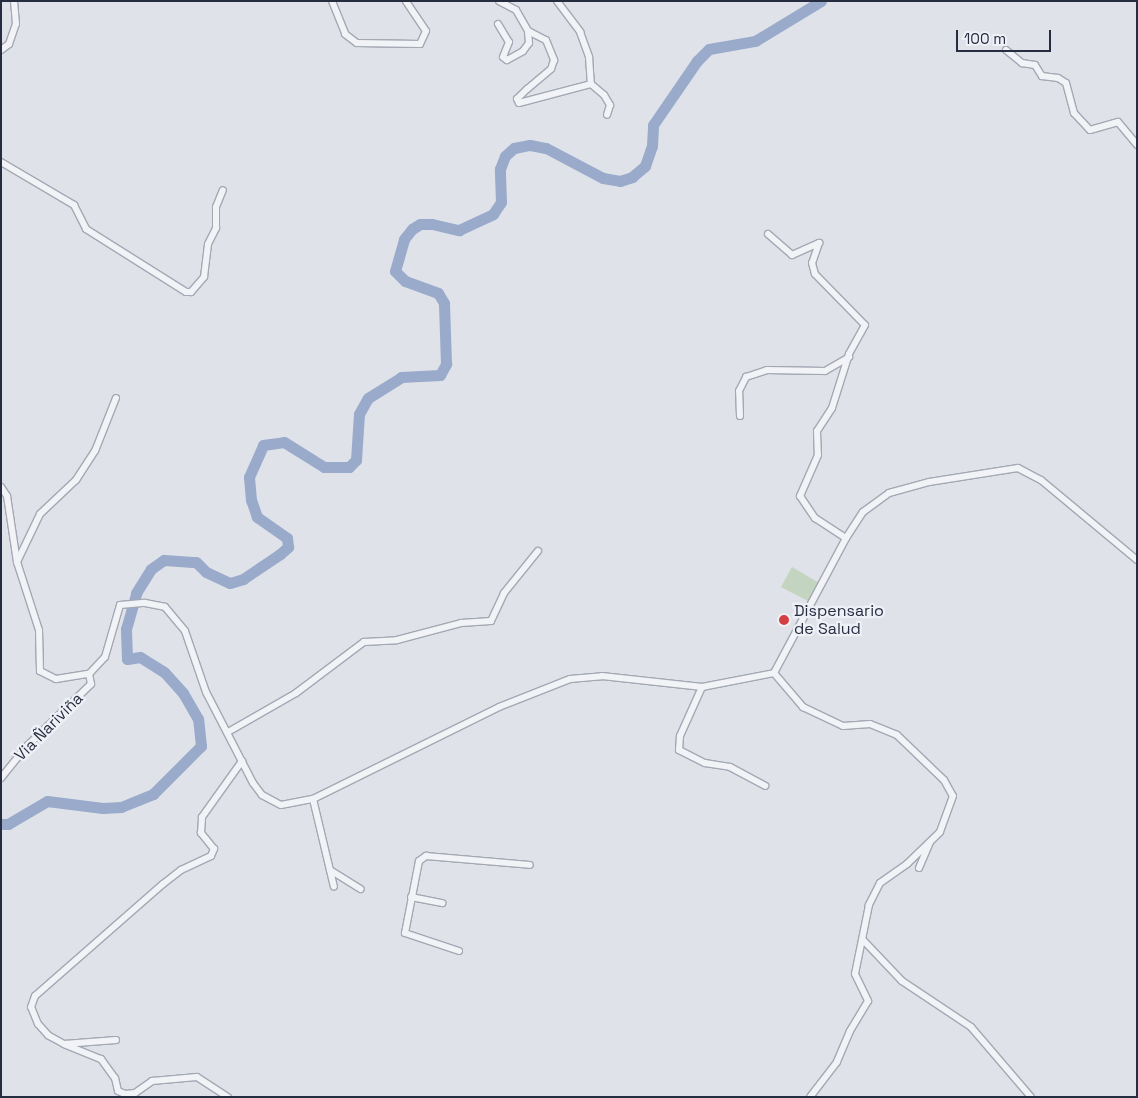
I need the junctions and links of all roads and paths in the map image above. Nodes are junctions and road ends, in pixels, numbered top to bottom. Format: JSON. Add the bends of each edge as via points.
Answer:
{"nodes":[{"id":1,"x":14,"y":1,"type":"edge"},
{"id":2,"x":332,"y":1,"type":"edge"},
{"id":3,"x":406,"y":1,"type":"edge"},
{"id":4,"x":499,"y":1,"type":"edge"},
{"id":5,"x":557,"y":1,"type":"edge"},
{"id":6,"x":498,"y":24,"type":"dead end"},
{"id":7,"x":528,"y":30,"type":"junction"},
{"id":8,"x":1,"y":50,"type":"edge"},
{"id":9,"x":1006,"y":50,"type":"dead end"},
{"id":10,"x":591,"y":84,"type":"junction"},
{"id":11,"x":607,"y":115,"type":"dead end"},
{"id":12,"x":1137,"y":144,"type":"edge"},
{"id":13,"x":1,"y":162,"type":"edge"},
{"id":14,"x":224,"y":190,"type":"dead end"},
{"id":15,"x":768,"y":234,"type":"dead end"},
{"id":16,"x":849,"y":357,"type":"junction"},
{"id":17,"x":116,"y":398,"type":"dead end"},
{"id":18,"x":740,"y":416,"type":"dead end"},
{"id":19,"x":1,"y":487,"type":"edge"},
{"id":20,"x":846,"y":538,"type":"junction"},
{"id":21,"x":538,"y":551,"type":"dead end"},
{"id":22,"x":1137,"y":560,"type":"edge"},
{"id":23,"x":17,"y":562,"type":"junction"},
{"id":24,"x":774,"y":673,"type":"junction"},
{"id":25,"x":90,"y":674,"type":"junction"},
{"id":26,"x":702,"y":687,"type":"junction"},
{"id":27,"x":228,"y":732,"type":"junction"},
{"id":28,"x":242,"y":761,"type":"junction"},
{"id":29,"x":1,"y":778,"type":"edge"},
{"id":30,"x":766,"y":786,"type":"dead end"},
{"id":31,"x":313,"y":799,"type":"junction"},
{"id":32,"x":930,"y":842,"type":"junction"},
{"id":33,"x":530,"y":865,"type":"dead end"},
{"id":34,"x":919,"y":868,"type":"dead end"},
{"id":35,"x":329,"y":869,"type":"junction"},
{"id":36,"x":334,"y":887,"type":"dead end"},
{"id":37,"x":360,"y":889,"type":"dead end"},
{"id":38,"x":411,"y":897,"type":"junction"},
{"id":39,"x":442,"y":903,"type":"dead end"},
{"id":40,"x":864,"y":941,"type":"junction"},
{"id":41,"x":459,"y":951,"type":"dead end"},
{"id":42,"x":116,"y":1040,"type":"dead end"},
{"id":43,"x":64,"y":1044,"type":"junction"},
{"id":44,"x":228,"y":1097,"type":"edge"},
{"id":45,"x":810,"y":1097,"type":"edge"},
{"id":46,"x":1031,"y":1097,"type":"edge"}],
"edges":[{"from":1,"to":8,"type":"street","via":[[16,24],[10,44]]},
{"from":2,"to":3,"type":"street","via":[[346,34],[358,42],[420,44],[426,31]]},
{"from":4,"to":7,"type":"street","via":[[516,10]]},
{"from":5,"to":10,"type":"street","via":[[580,32],[588,57]]},
{"from":6,"to":7,"type":"street","via":[[509,42],[504,57],[507,60],[523,51],[529,43]]},
{"from":7,"to":10,"type":"street","via":[[546,40],[554,60],[551,70],[517,99],[519,103],[522,105]]},
{"from":9,"to":12,"type":"street","via":[[1022,63],[1035,65],[1042,76],[1058,78],[1066,83],[1074,112],[1090,130],[1118,122]]},
{"from":10,"to":11,"type":"street","via":[[610,105]]},
{"from":13,"to":14,"type":"street","via":[[74,205],[86,228],[186,292],[191,292],[204,277],[208,244],[216,228],[216,207]]},
{"from":15,"to":16,"type":"street","via":[[792,255],[819,243],[812,263],[815,274],[865,325]]},
{"from":16,"to":18,"type":"street","via":[[825,371],[767,370],[746,377],[739,391]]},
{"from":16,"to":20,"type":"street","via":[[832,408],[817,431],[818,455],[800,496],[815,518]]},
{"from":17,"to":23,"type":"street","via":[[94,451],[76,480],[40,514]]},
{"from":19,"to":23,"type":"street","via":[[7,496]]},
{"from":20,"to":22,"type":"street","via":[[863,512],[889,493],[930,482],[1018,468],[1041,480]]},
{"from":20,"to":24,"type":"street","via":[[785,658]]},
{"from":21,"to":27,"type":"street","via":[[504,592],[491,621],[461,623],[397,640],[364,642],[296,692]]},
{"from":23,"to":25,"type":"street","via":[[40,630],[40,672],[56,679]]},
{"from":24,"to":26,"type":"street"},
{"from":24,"to":32,"type":"street","via":[[803,707],[843,726],[870,724],[887,729],[944,780],[953,796],[946,822]]},
{"from":25,"to":27,"type":"street","via":[[104,657],[120,605],[128,602],[165,607],[185,631],[199,671]]},
{"from":25,"to":29,"type":"street","name":"Via Ñariviña","via":[[91,684],[24,748]]},
{"from":26,"to":30,"type":"street","via":[[680,736],[679,750],[705,763],[730,767]]},
{"from":26,"to":31,"type":"street","via":[[602,676],[570,679],[499,707]]},
{"from":27,"to":28,"type":"street"},
{"from":28,"to":31,"type":"street","via":[[253,783],[270,801],[287,805]]},
{"from":28,"to":43,"type":"street","via":[[202,817],[201,833],[214,849],[211,856],[168,880],[35,996],[31,1007],[38,1024],[48,1036]]},
{"from":31,"to":35,"type":"street"},
{"from":32,"to":34,"type":"street"},
{"from":32,"to":40,"type":"street","via":[[880,882],[870,905]]},
{"from":33,"to":38,"type":"street","via":[[426,856],[419,860]]},
{"from":35,"to":36,"type":"street"},
{"from":35,"to":37,"type":"street"},
{"from":38,"to":39,"type":"street"},
{"from":38,"to":41,"type":"street","via":[[405,933]]},
{"from":40,"to":45,"type":"street","via":[[855,974],[868,1001],[837,1062]]},
{"from":40,"to":46,"type":"street","via":[[902,981],[971,1027]]},
{"from":42,"to":43,"type":"street"},
{"from":43,"to":44,"type":"street","via":[[102,1059],[115,1078],[118,1091],[124,1094],[135,1092],[152,1081],[197,1077]]}]}
